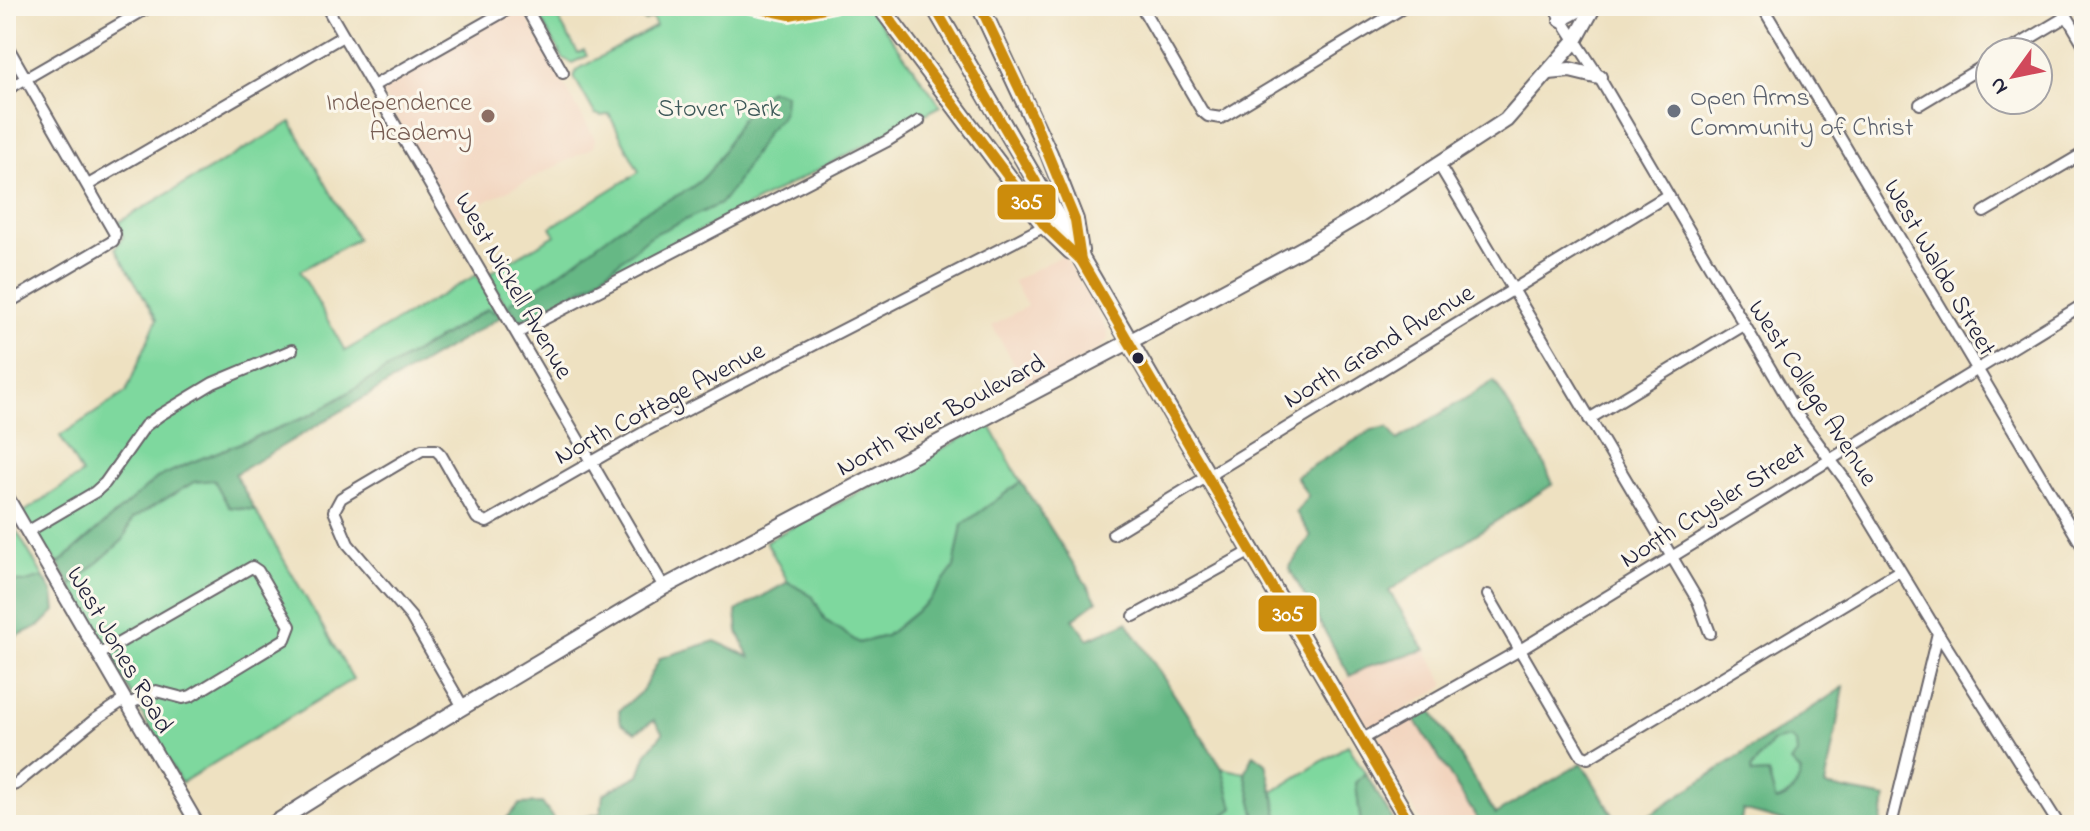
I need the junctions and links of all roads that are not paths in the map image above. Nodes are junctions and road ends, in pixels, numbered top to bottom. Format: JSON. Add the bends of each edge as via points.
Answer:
{"nodes":[{"id":1,"x":151,"y":6,"type":"edge"},
{"id":2,"x":326,"y":6,"type":"edge"},
{"id":3,"x":514,"y":6,"type":"edge"},
{"id":4,"x":525,"y":6,"type":"edge"},
{"id":5,"x":880,"y":6,"type":"edge"},
{"id":6,"x":934,"y":6,"type":"edge"},
{"id":7,"x":980,"y":6,"type":"edge"},
{"id":8,"x":1141,"y":6,"type":"edge"},
{"id":9,"x":1406,"y":6,"type":"edge"},
{"id":10,"x":1553,"y":6,"type":"edge"},
{"id":11,"x":1585,"y":6,"type":"edge"},
{"id":12,"x":1594,"y":6,"type":"edge"},
{"id":13,"x":1762,"y":6,"type":"edge"},
{"id":14,"x":2064,"y":11,"type":"edge"},
{"id":15,"x":1561,"y":19,"type":"junction"},
{"id":16,"x":343,"y":36,"type":"junction"},
{"id":17,"x":2029,"y":36,"type":"edge"},
{"id":18,"x":1575,"y":41,"type":"junction"},
{"id":19,"x":6,"y":44,"type":"edge"},
{"id":20,"x":2084,"y":45,"type":"edge"},
{"id":21,"x":1549,"y":72,"type":"junction"},
{"id":22,"x":1974,"y":72,"type":"edge"},
{"id":23,"x":563,"y":73,"type":"dead end"},
{"id":24,"x":1599,"y":77,"type":"junction"},
{"id":25,"x":26,"y":79,"type":"junction"},
{"id":26,"x":373,"y":86,"type":"junction"},
{"id":27,"x":6,"y":90,"type":"edge"},
{"id":28,"x":1920,"y":104,"type":"dead end"},
{"id":29,"x":919,"y":121,"type":"dead end"},
{"id":30,"x":2084,"y":153,"type":"edge"},
{"id":31,"x":1438,"y":163,"type":"junction"},
{"id":32,"x":88,"y":185,"type":"junction"},
{"id":33,"x":1668,"y":195,"type":"junction"},
{"id":34,"x":1984,"y":212,"type":"dead end"},
{"id":35,"x":1045,"y":226,"type":"junction"},
{"id":36,"x":1081,"y":260,"type":"junction"},
{"id":37,"x":1512,"y":290,"type":"junction"},
{"id":38,"x":6,"y":304,"type":"edge"},
{"id":39,"x":2084,"y":304,"type":"edge"},
{"id":40,"x":1744,"y":325,"type":"junction"},
{"id":41,"x":517,"y":333,"type":"junction"},
{"id":42,"x":1128,"y":342,"type":"junction"},
{"id":43,"x":292,"y":350,"type":"dead end"},
{"id":44,"x":1975,"y":369,"type":"junction"},
{"id":45,"x":1589,"y":419,"type":"junction"},
{"id":46,"x":1830,"y":458,"type":"junction"},
{"id":47,"x":592,"y":462,"type":"junction"},
{"id":48,"x":1206,"y":475,"type":"junction"},
{"id":49,"x":6,"y":495,"type":"edge"},
{"id":50,"x":27,"y":532,"type":"junction"},
{"id":51,"x":1113,"y":534,"type":"dead end"},
{"id":52,"x":2084,"y":549,"type":"edge"},
{"id":53,"x":1251,"y":551,"type":"junction"},
{"id":54,"x":1671,"y":555,"type":"junction"},
{"id":55,"x":1899,"y":571,"type":"junction"},
{"id":56,"x":664,"y":587,"type":"junction"},
{"id":57,"x":1488,"y":595,"type":"dead end"},
{"id":58,"x":1134,"y":616,"type":"dead end"},
{"id":59,"x":1710,"y":633,"type":"dead end"},
{"id":60,"x":1938,"y":633,"type":"junction"},
{"id":61,"x":1520,"y":650,"type":"junction"},
{"id":62,"x":98,"y":655,"type":"junction"},
{"id":63,"x":126,"y":702,"type":"junction"},
{"id":64,"x":463,"y":707,"type":"junction"},
{"id":65,"x":1361,"y":740,"type":"junction"},
{"id":66,"x":7,"y":788,"type":"edge"},
{"id":67,"x":198,"y":825,"type":"edge"},
{"id":68,"x":272,"y":825,"type":"edge"},
{"id":69,"x":1411,"y":825,"type":"edge"},
{"id":70,"x":1891,"y":825,"type":"edge"},
{"id":71,"x":2059,"y":825,"type":"edge"}],
"edges":[{"from":1,"to":25,"type":"street"},
{"from":2,"to":16,"type":"street","name":"West Nickell Avenue"},
{"from":3,"to":26,"type":"street"},
{"from":4,"to":23,"type":"street"},
{"from":5,"to":35,"type":"main road"},
{"from":6,"to":36,"type":"main road"},
{"from":7,"to":36,"type":"main road","via":[[1075,220]]},
{"from":8,"to":9,"type":"street","via":[[1202,111],[1215,118]]},
{"from":10,"to":15,"type":"street","name":"West College Avenue"},
{"from":11,"to":15,"type":"main road"},
{"from":12,"to":18,"type":"main road","name":"North River Boulevard"},
{"from":13,"to":44,"type":"street","name":"West Waldo Street"},
{"from":14,"to":17,"type":"street"},
{"from":14,"to":20,"type":"street"},
{"from":15,"to":18,"type":"street","name":"West College Avenue"},
{"from":16,"to":26,"type":"street","name":"West Nickell Avenue"},
{"from":16,"to":32,"type":"street"},
{"from":18,"to":21,"type":"main road","name":"North River Boulevard"},
{"from":18,"to":24,"type":"street","name":"West College Avenue"},
{"from":19,"to":25,"type":"street"},
{"from":21,"to":24,"type":"main road","via":[[1570,70]]},
{"from":21,"to":31,"type":"main road","name":"North River Boulevard","via":[[1506,120]]},
{"from":22,"to":28,"type":"street"},
{"from":24,"to":33,"type":"street","name":"West College Avenue"},
{"from":25,"to":27,"type":"street"},
{"from":25,"to":32,"type":"street"},
{"from":26,"to":41,"type":"street","name":"West Nickell Avenue"},
{"from":29,"to":41,"type":"street"},
{"from":30,"to":34,"type":"street"},
{"from":31,"to":37,"type":"street"},
{"from":31,"to":42,"type":"main road","name":"North River Boulevard","via":[[1309,245]]},
{"from":32,"to":38,"type":"street","via":[[113,229],[113,241]]},
{"from":33,"to":37,"type":"street","name":"North Grand Avenue"},
{"from":33,"to":40,"type":"street","name":"West College Avenue"},
{"from":35,"to":36,"type":"main road"},
{"from":35,"to":47,"type":"street","name":"North Cottage Avenue"},
{"from":36,"to":42,"type":"main road"},
{"from":37,"to":45,"type":"street"},
{"from":37,"to":48,"type":"street","name":"North Grand Avenue"},
{"from":39,"to":44,"type":"street","name":"North Crysler Street"},
{"from":40,"to":45,"type":"street"},
{"from":40,"to":46,"type":"street","name":"West College Avenue","via":[[1816,444]]},
{"from":41,"to":47,"type":"street","name":"West Nickell Avenue"},
{"from":42,"to":48,"type":"main road"},
{"from":42,"to":56,"type":"main road","name":"North River Boulevard"},
{"from":43,"to":50,"type":"street","via":[[213,383],[160,415],[145,426],[95,492]]},
{"from":44,"to":46,"type":"street","name":"North Crysler Street"},
{"from":44,"to":52,"type":"street","name":"West Waldo Street"},
{"from":45,"to":54,"type":"street"},
{"from":46,"to":54,"type":"street","name":"North Crysler Street"},
{"from":46,"to":55,"type":"street","name":"West College Avenue"},
{"from":47,"to":56,"type":"street","name":"West Nickell Avenue"},
{"from":47,"to":64,"type":"street","name":"North Cottage Avenue","via":[[483,522],[441,455],[429,449],[341,498],[334,511],[348,544],[411,617]]},
{"from":48,"to":51,"type":"street","name":"North Grand Avenue"},
{"from":48,"to":53,"type":"main road"},
{"from":49,"to":50,"type":"street","name":"West Jones Road"},
{"from":50,"to":62,"type":"street","name":"West Jones Road"},
{"from":53,"to":58,"type":"street"},
{"from":53,"to":65,"type":"main road"},
{"from":54,"to":59,"type":"street"},
{"from":54,"to":61,"type":"street","name":"North Crysler Street"},
{"from":55,"to":60,"type":"street","name":"West College Avenue"},
{"from":55,"to":61,"type":"street","via":[[1588,758],[1581,755]]},
{"from":56,"to":64,"type":"main road","name":"North River Boulevard"},
{"from":57,"to":61,"type":"street"},
{"from":60,"to":70,"type":"street"},
{"from":60,"to":71,"type":"street","name":"West College Avenue"},
{"from":61,"to":65,"type":"street","name":"North Crysler Street"},
{"from":62,"to":63,"type":"street","name":"West Jones Road"},
{"from":62,"to":63,"type":"street","via":[[252,567],[290,626],[285,639],[191,696],[156,691]]},
{"from":63,"to":66,"type":"street"},
{"from":63,"to":67,"type":"street","name":"West Jones Road"},
{"from":64,"to":68,"type":"main road","name":"North River Boulevard"},
{"from":65,"to":69,"type":"main road"}]}
